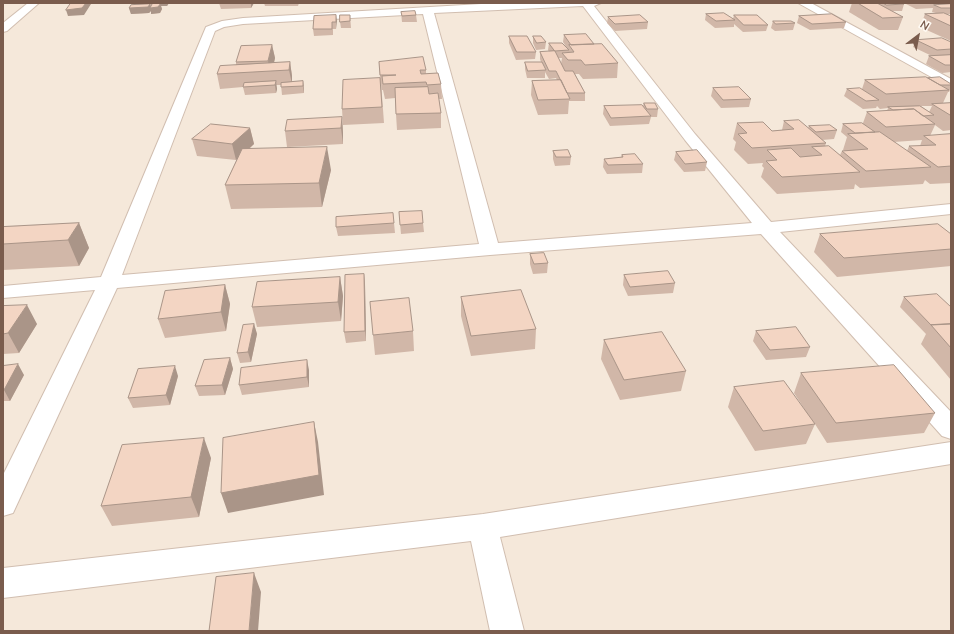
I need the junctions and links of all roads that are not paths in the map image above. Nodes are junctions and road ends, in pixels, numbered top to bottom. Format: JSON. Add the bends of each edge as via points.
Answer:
{"nodes":[{"id":1,"x":586,"y":3,"type":"edge"},
{"id":2,"x":596,"y":3,"type":"edge"},
{"id":3,"x":803,"y":3,"type":"edge"},
{"id":4,"x":30,"y":5,"type":"edge"},
{"id":5,"x":11,"y":8,"type":"dead end"},
{"id":6,"x":428,"y":11,"type":"junction"},
{"id":7,"x":3,"y":29,"type":"edge"},
{"id":8,"x":951,"y":84,"type":"edge"},
{"id":9,"x":951,"y":210,"type":"edge"},
{"id":10,"x":766,"y":228,"type":"junction"},
{"id":11,"x":490,"y":249,"type":"junction"},
{"id":12,"x":108,"y":283,"type":"junction"},
{"id":13,"x":3,"y":292,"type":"edge"},
{"id":14,"x":951,"y":429,"type":"edge"},
{"id":15,"x":951,"y":453,"type":"edge"},
{"id":16,"x":3,"y":504,"type":"edge"},
{"id":17,"x":483,"y":527,"type":"junction"},
{"id":18,"x":3,"y":583,"type":"edge"},
{"id":19,"x":507,"y":631,"type":"edge"}],
"edges":[{"from":1,"to":2,"type":"street"},
{"from":1,"to":6,"type":"street"},
{"from":1,"to":10,"type":"street","via":[[690,137]]},
{"from":3,"to":8,"type":"street"},
{"from":4,"to":5,"type":"street"},
{"from":4,"to":7,"type":"street"},
{"from":6,"to":11,"type":"street"},
{"from":6,"to":12,"type":"street","via":[[229,22],[210,29]]},
{"from":9,"to":10,"type":"street"},
{"from":10,"to":11,"type":"street"},
{"from":10,"to":14,"type":"street"},
{"from":11,"to":12,"type":"street"},
{"from":12,"to":13,"type":"street"},
{"from":12,"to":16,"type":"street"},
{"from":15,"to":17,"type":"street"},
{"from":17,"to":18,"type":"street"},
{"from":17,"to":19,"type":"street"}]}
